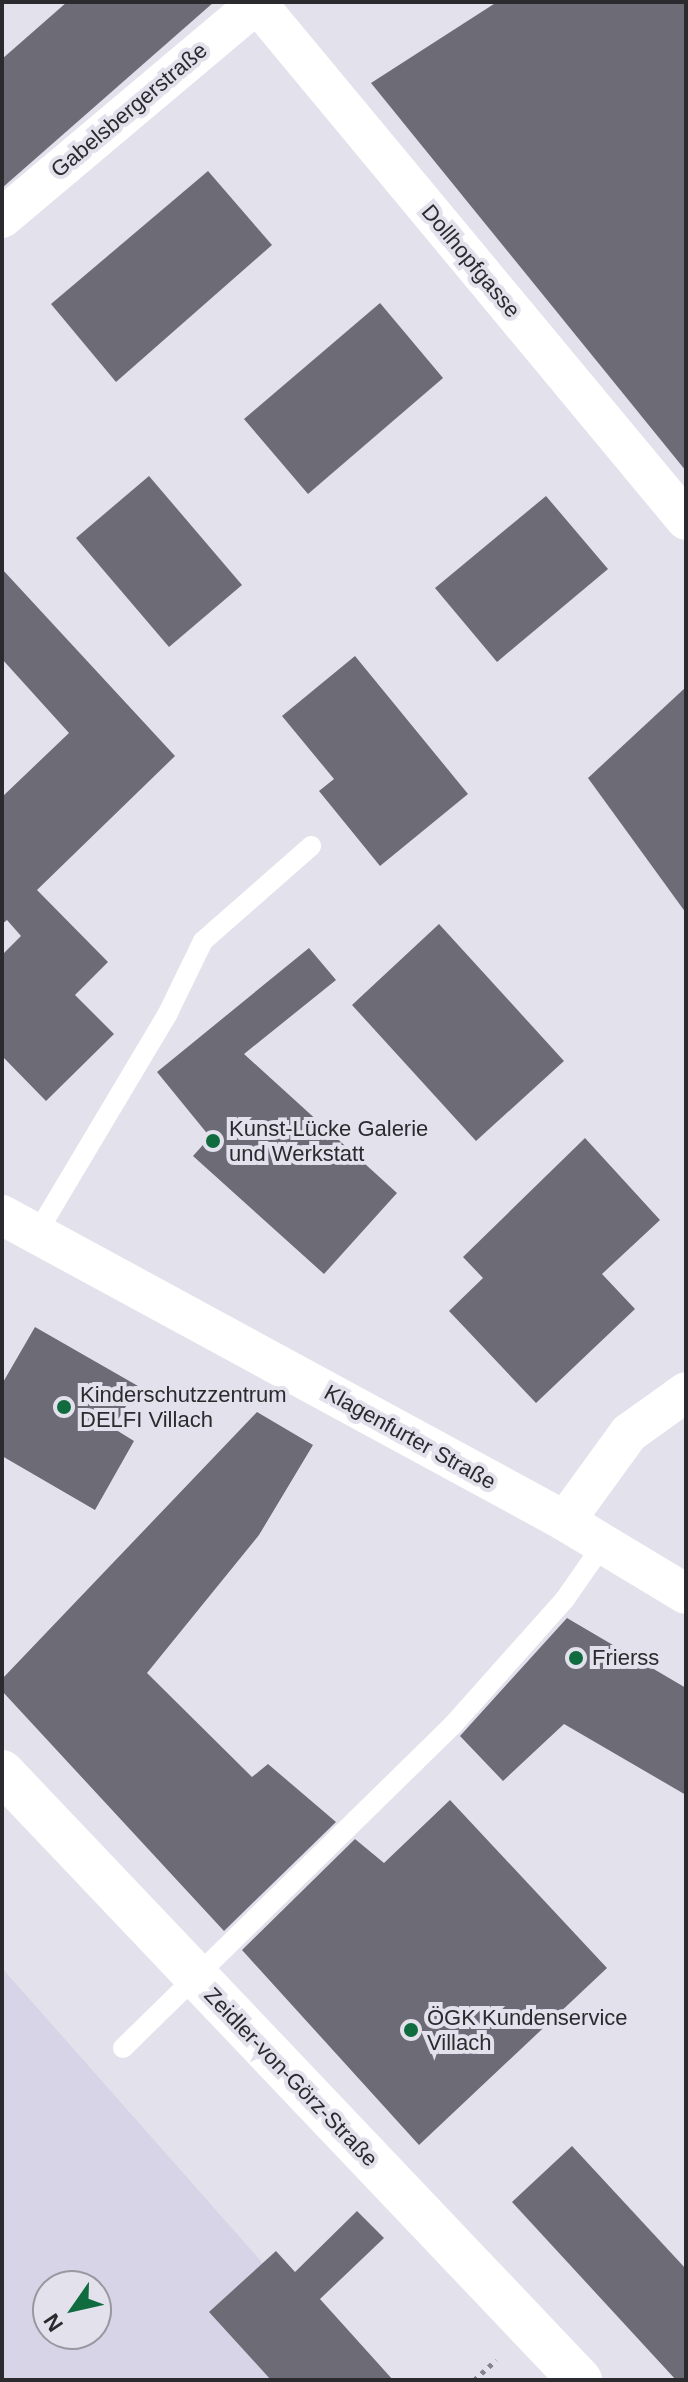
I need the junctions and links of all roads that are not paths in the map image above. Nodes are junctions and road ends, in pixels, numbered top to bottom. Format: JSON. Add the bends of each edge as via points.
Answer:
{"nodes":[{"id":1,"x":257,"y":3,"type":"edge"},
{"id":2,"x":2,"y":218,"type":"edge"},
{"id":3,"x":686,"y":520,"type":"edge"},
{"id":4,"x":311,"y":846,"type":"dead end"},
{"id":5,"x":11,"y":1221,"type":"edge"},
{"id":6,"x":686,"y":1392,"type":"edge"},
{"id":7,"x":565,"y":1521,"type":"junction"},
{"id":8,"x":602,"y":1546,"type":"junction"},
{"id":9,"x":686,"y":1594,"type":"edge"},
{"id":10,"x":2,"y":1772,"type":"edge"},
{"id":11,"x":195,"y":1976,"type":"junction"},
{"id":12,"x":123,"y":2048,"type":"dead end"},
{"id":13,"x":580,"y":2380,"type":"edge"}],
"edges":[{"from":1,"to":2,"type":"street","name":"Gabelsbergerstraße"},
{"from":1,"to":3,"type":"street","name":"Dollhopfgasse"},
{"from":4,"to":5,"type":"lane","via":[[203,941],[168,1013]]},
{"from":5,"to":7,"type":"street","name":"Klagenfurter Straße"},
{"from":6,"to":7,"type":"street","via":[[629,1433]]},
{"from":7,"to":8,"type":"street","name":"Klagenfurter Straße"},
{"from":8,"to":9,"type":"street","name":"Klagenfurter Straße"},
{"from":8,"to":11,"type":"lane","via":[[565,1599],[452,1726]]},
{"from":10,"to":11,"type":"street","name":"Zeidler-von-Görz-Straße"},
{"from":11,"to":12,"type":"lane"},
{"from":11,"to":13,"type":"street","name":"Zeidler-von-Görz-Straße"}]}
